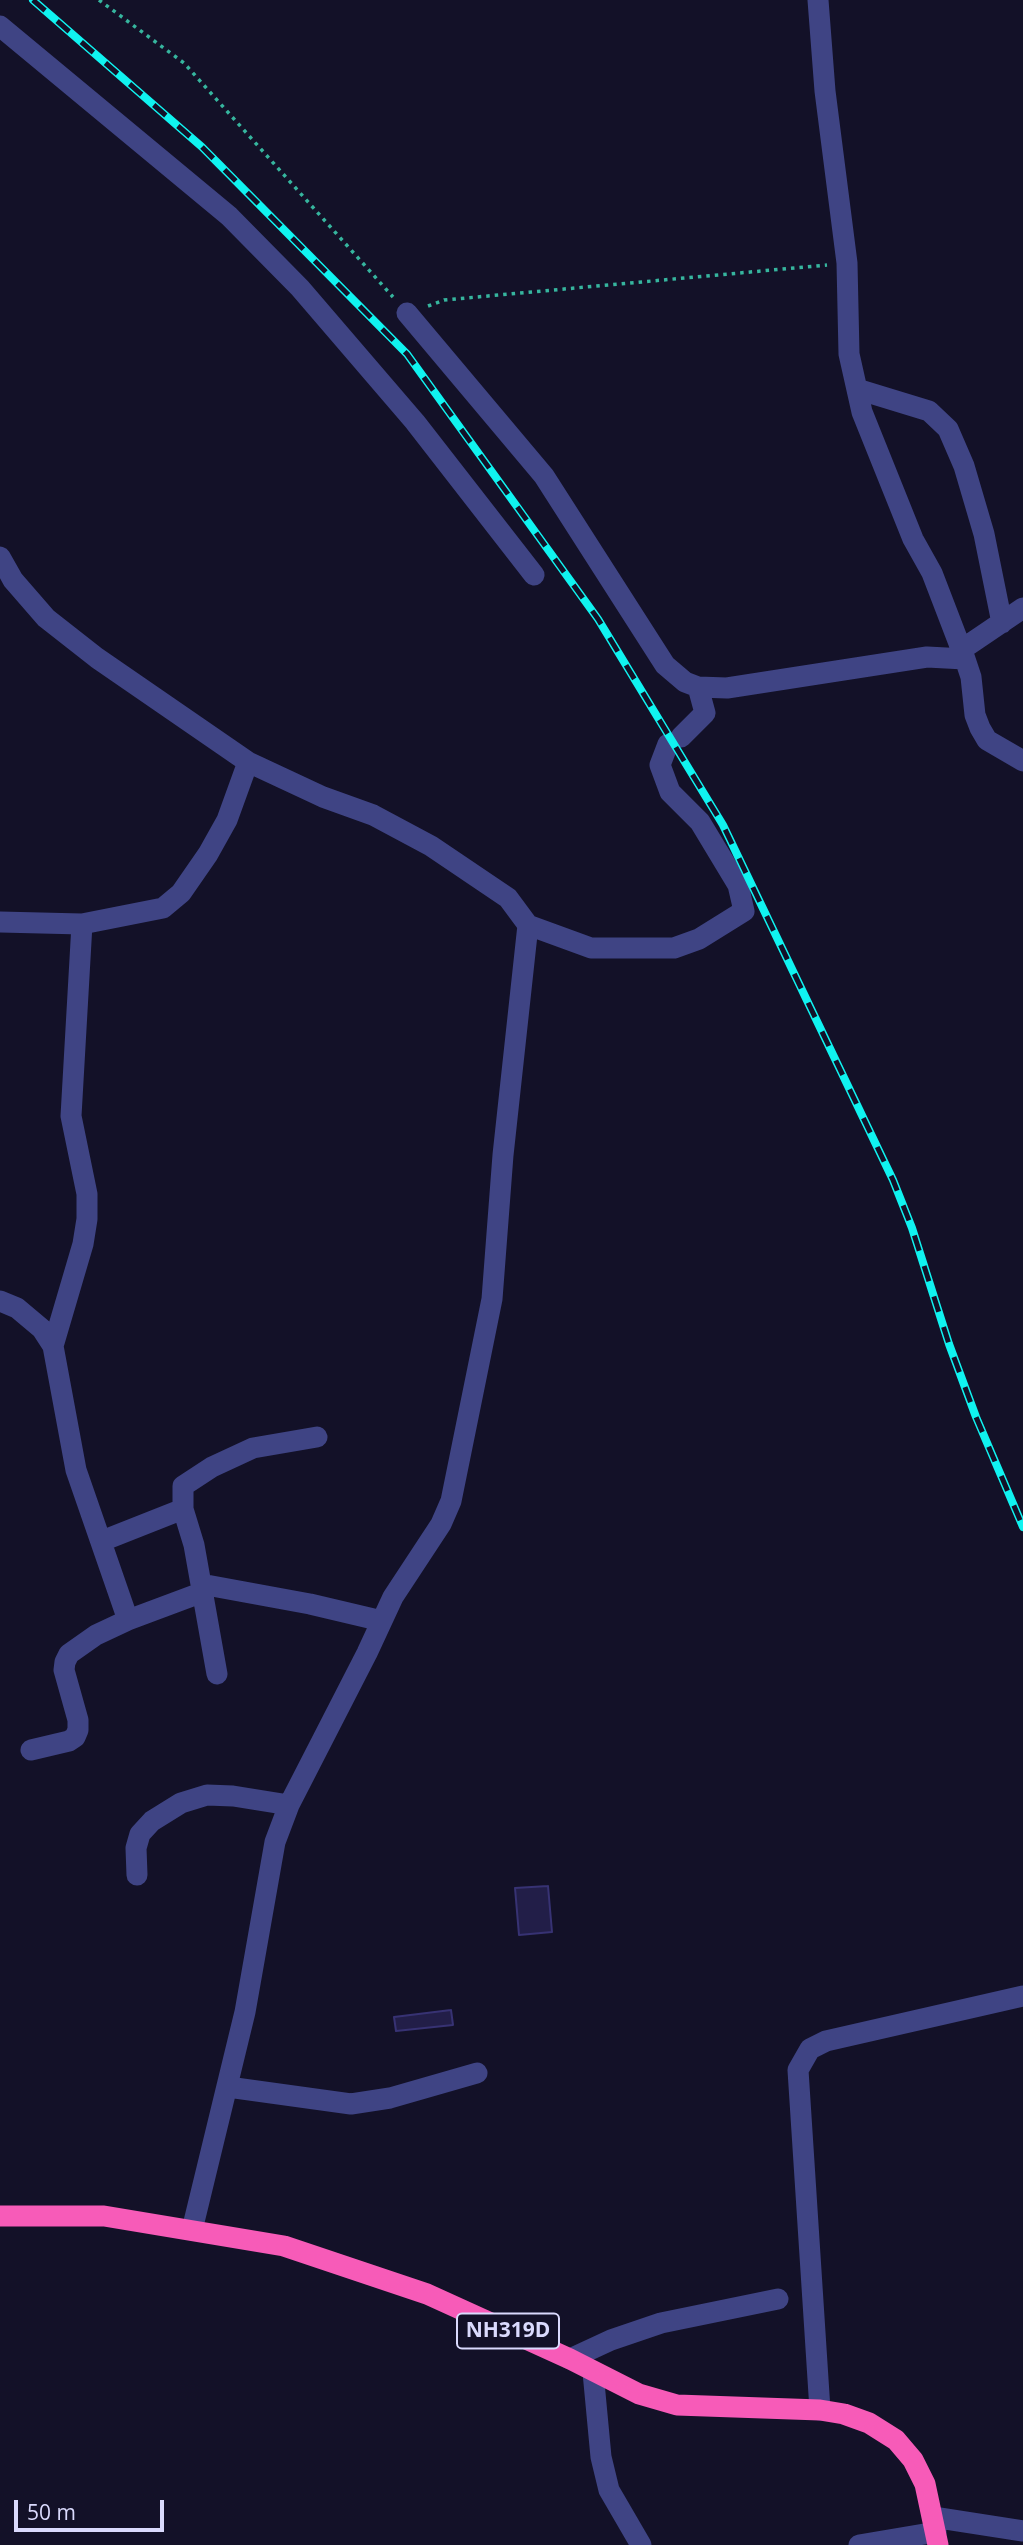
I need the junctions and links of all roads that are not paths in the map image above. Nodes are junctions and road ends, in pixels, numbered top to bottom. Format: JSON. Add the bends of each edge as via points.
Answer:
{"nodes":[{"id":1,"x":818,"y":0,"type":"edge"},
{"id":2,"x":0,"y":26,"type":"edge"},
{"id":3,"x":407,"y":313,"type":"road end"},
{"id":4,"x":857,"y":389,"type":"junction"},
{"id":5,"x":0,"y":557,"type":"edge"},
{"id":6,"x":534,"y":575,"type":"dead end"},
{"id":7,"x":1023,"y":608,"type":"edge"},
{"id":8,"x":1002,"y":622,"type":"junction"},
{"id":9,"x":963,"y":655,"type":"junction"},
{"id":10,"x":698,"y":687,"type":"junction"},
{"id":11,"x":1023,"y":761,"type":"edge"},
{"id":12,"x":248,"y":762,"type":"junction"},
{"id":13,"x":0,"y":922,"type":"edge"},
{"id":14,"x":82,"y":924,"type":"junction"},
{"id":15,"x":528,"y":925,"type":"junction"},
{"id":16,"x":0,"y":1301,"type":"edge"},
{"id":17,"x":53,"y":1346,"type":"junction"},
{"id":18,"x":317,"y":1437,"type":"dead end"},
{"id":19,"x":183,"y":1509,"type":"junction"},
{"id":20,"x":102,"y":1541,"type":"junction"},
{"id":21,"x":202,"y":1588,"type":"junction"},
{"id":22,"x":128,"y":1620,"type":"junction"},
{"id":23,"x":382,"y":1621,"type":"junction"},
{"id":24,"x":217,"y":1674,"type":"dead end"},
{"id":25,"x":31,"y":1750,"type":"dead end"},
{"id":26,"x":289,"y":1805,"type":"junction"},
{"id":27,"x":137,"y":1875,"type":"dead end"},
{"id":28,"x":1023,"y":1996,"type":"edge"},
{"id":29,"x":477,"y":2073,"type":"dead end"},
{"id":30,"x":228,"y":2087,"type":"junction"},
{"id":31,"x":0,"y":2216,"type":"edge"},
{"id":32,"x":192,"y":2230,"type":"junction"},
{"id":33,"x":778,"y":2299,"type":"dead end"},
{"id":34,"x":570,"y":2359,"type":"junction"},
{"id":35,"x":593,"y":2372,"type":"junction"},
{"id":36,"x":820,"y":2410,"type":"junction"},
{"id":37,"x":936,"y":2531,"type":"edge"},
{"id":38,"x":1023,"y":2531,"type":"edge"},
{"id":39,"x":641,"y":2545,"type":"edge"},
{"id":40,"x":859,"y":2545,"type":"edge"}],
"edges":[{"from":1,"to":4,"type":"street","via":[[847,263],[849,354]]},
{"from":2,"to":6,"type":"street","via":[[229,216],[300,288],[415,422]]},
{"from":3,"to":10,"type":"street","via":[[544,477],[665,665]]},
{"from":4,"to":8,"type":"street","via":[[929,411],[948,429],[985,534]]},
{"from":4,"to":9,"type":"street","via":[[872,438]]},
{"from":5,"to":12,"type":"street","via":[[46,618]]},
{"from":7,"to":8,"type":"street"},
{"from":8,"to":9,"type":"street"},
{"from":9,"to":10,"type":"street","via":[[727,688]]},
{"from":9,"to":11,"type":"street","via":[[980,728],[988,740]]},
{"from":10,"to":15,"type":"street","via":[[705,713],[674,740],[660,765],[670,792],[700,822],[738,884],[744,911],[699,939],[674,948],[591,948]]},
{"from":12,"to":14,"type":"street","via":[[227,820],[181,893],[163,908]]},
{"from":12,"to":15,"type":"street","via":[[431,845],[508,898]]},
{"from":13,"to":14,"type":"street"},
{"from":14,"to":17,"type":"street","via":[[71,1116],[87,1194],[87,1219]]},
{"from":15,"to":23,"type":"street","via":[[492,1299],[451,1501]]},
{"from":16,"to":17,"type":"street","via":[[43,1329]]},
{"from":17,"to":20,"type":"street","via":[[76,1470]]},
{"from":18,"to":19,"type":"street","via":[[253,1448],[212,1466],[183,1486]]},
{"from":19,"to":20,"type":"street"},
{"from":19,"to":21,"type":"street"},
{"from":20,"to":22,"type":"street"},
{"from":21,"to":22,"type":"street"},
{"from":21,"to":23,"type":"street","via":[[310,1604]]},
{"from":21,"to":24,"type":"street"},
{"from":22,"to":25,"type":"street","via":[[96,1635],[65,1662],[78,1720],[75,1737]]},
{"from":23,"to":26,"type":"street"},
{"from":26,"to":27,"type":"street","via":[[207,1795],[181,1803],[152,1821],[140,1835]]},
{"from":26,"to":30,"type":"street","via":[[275,1842]]},
{"from":28,"to":36,"type":"street","via":[[826,2041],[810,2049],[798,2070]]},
{"from":29,"to":30,"type":"street","via":[[351,2105]]},
{"from":30,"to":32,"type":"street"},
{"from":31,"to":32,"type":"highway","number":"NH319D","via":[[104,2216]]},
{"from":32,"to":34,"type":"highway","number":"NH319D","via":[[284,2246],[427,2294]]},
{"from":33,"to":34,"type":"street","via":[[661,2323]]},
{"from":34,"to":35,"type":"highway","number":"NH319D"},
{"from":35,"to":36,"type":"highway","number":"NH319D","via":[[639,2395],[677,2405]]},
{"from":35,"to":39,"type":"street","via":[[609,2490]]},
{"from":36,"to":37,"type":"highway","number":"NH319D","via":[[869,2423],[895,2440],[913,2460],[925,2484]]},
{"from":37,"to":38,"type":"street"},
{"from":37,"to":40,"type":"street"}]}
